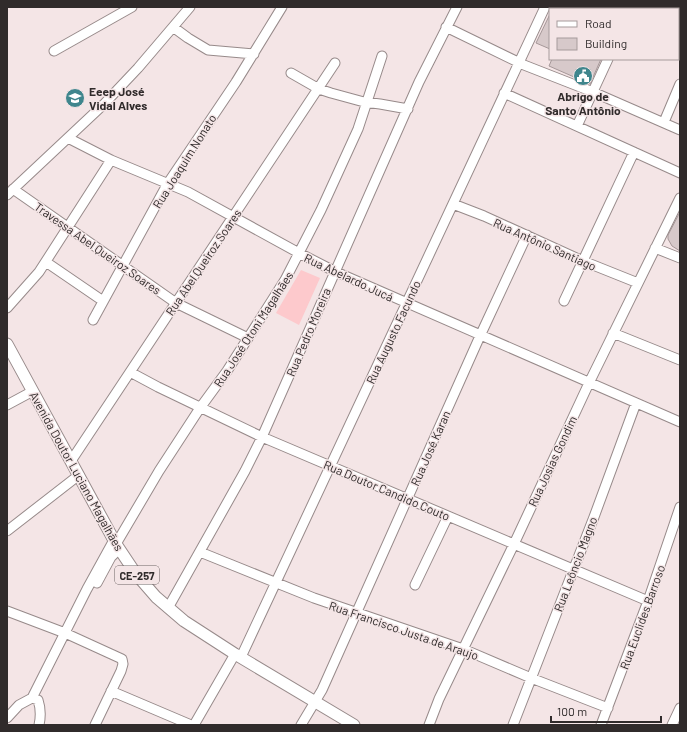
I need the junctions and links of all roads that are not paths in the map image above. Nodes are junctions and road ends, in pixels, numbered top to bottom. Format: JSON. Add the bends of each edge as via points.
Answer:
{"nodes":[{"id":1,"x":132,"y":7,"type":"edge"},
{"id":2,"x":190,"y":7,"type":"edge"},
{"id":3,"x":282,"y":7,"type":"edge"},
{"id":4,"x":457,"y":7,"type":"edge"},
{"id":5,"x":545,"y":7,"type":"edge"},
{"id":6,"x":173,"y":27,"type":"junction"},
{"id":7,"x":446,"y":27,"type":"junction"},
{"id":8,"x":54,"y":50,"type":"dead end"},
{"id":9,"x":254,"y":54,"type":"junction"},
{"id":10,"x":382,"y":56,"type":"dead end"},
{"id":11,"x":608,"y":60,"type":"edge"},
{"id":12,"x":519,"y":62,"type":"junction"},
{"id":13,"x":335,"y":63,"type":"dead end"},
{"id":14,"x":291,"y":74,"type":"dead end"},
{"id":15,"x":680,"y":84,"type":"edge"},
{"id":16,"x":319,"y":89,"type":"junction"},
{"id":17,"x":593,"y":92,"type":"junction"},
{"id":18,"x":504,"y":93,"type":"junction"},
{"id":19,"x":367,"y":102,"type":"junction"},
{"id":20,"x":408,"y":109,"type":"junction"},
{"id":21,"x":664,"y":122,"type":"junction"},
{"id":22,"x":577,"y":126,"type":"junction"},
{"id":23,"x":680,"y":130,"type":"edge"},
{"id":24,"x":68,"y":138,"type":"junction"},
{"id":25,"x":634,"y":152,"type":"junction"},
{"id":26,"x":111,"y":160,"type":"junction"},
{"id":27,"x":680,"y":173,"type":"edge"},
{"id":28,"x":168,"y":184,"type":"junction"},
{"id":29,"x":10,"y":192,"type":"edge"},
{"id":30,"x":680,"y":198,"type":"edge"},
{"id":31,"x":452,"y":204,"type":"junction"},
{"id":32,"x":233,"y":217,"type":"junction"},
{"id":33,"x":67,"y":228,"type":"junction"},
{"id":34,"x":527,"y":235,"type":"junction"},
{"id":35,"x":655,"y":248,"type":"junction"},
{"id":36,"x":299,"y":254,"type":"junction"},
{"id":37,"x":680,"y":258,"type":"edge"},
{"id":38,"x":583,"y":261,"type":"junction"},
{"id":39,"x":46,"y":262,"type":"junction"},
{"id":40,"x":124,"y":265,"type":"junction"},
{"id":41,"x":334,"y":271,"type":"junction"},
{"id":42,"x":638,"y":283,"type":"junction"},
{"id":43,"x":103,"y":301,"type":"junction"},
{"id":44,"x":564,"y":301,"type":"dead end"},
{"id":45,"x":176,"y":302,"type":"junction"},
{"id":46,"x":407,"y":304,"type":"junction"},
{"id":47,"x":7,"y":308,"type":"edge"},
{"id":48,"x":92,"y":320,"type":"dead end"},
{"id":49,"x":613,"y":333,"type":"junction"},
{"id":50,"x":480,"y":336,"type":"junction"},
{"id":51,"x":248,"y":338,"type":"junction"},
{"id":52,"x":7,"y":344,"type":"edge"},
{"id":53,"x":680,"y":360,"type":"edge"},
{"id":54,"x":130,"y":372,"type":"junction"},
{"id":55,"x":589,"y":383,"type":"junction"},
{"id":56,"x":33,"y":391,"type":"junction"},
{"id":57,"x":636,"y":403,"type":"junction"},
{"id":58,"x":7,"y":405,"type":"edge"},
{"id":59,"x":200,"y":408,"type":"junction"},
{"id":60,"x":680,"y":422,"type":"edge"},
{"id":61,"x":262,"y":437,"type":"junction"},
{"id":62,"x":71,"y":461,"type":"junction"},
{"id":63,"x":330,"y":467,"type":"junction"},
{"id":64,"x":79,"y":475,"type":"junction"},
{"id":65,"x":408,"y":498,"type":"junction"},
{"id":66,"x":680,"y":507,"type":"edge"},
{"id":67,"x":448,"y":516,"type":"junction"},
{"id":68,"x":7,"y":531,"type":"edge"},
{"id":69,"x":116,"y":544,"type":"junction"},
{"id":70,"x":514,"y":544,"type":"junction"},
{"id":71,"x":200,"y":552,"type":"junction"},
{"id":72,"x":573,"y":568,"type":"junction"},
{"id":73,"x":277,"y":584,"type":"junction"},
{"id":74,"x":415,"y":585,"type":"dead end"},
{"id":75,"x":648,"y":601,"type":"junction"},
{"id":76,"x":168,"y":608,"type":"junction"},
{"id":77,"x":10,"y":612,"type":"edge"},
{"id":78,"x":357,"y":613,"type":"junction"},
{"id":79,"x":68,"y":634,"type":"junction"},
{"id":80,"x":463,"y":649,"type":"junction"},
{"id":81,"x":238,"y":656,"type":"junction"},
{"id":82,"x":531,"y":678,"type":"junction"},
{"id":83,"x":112,"y":691,"type":"junction"},
{"id":84,"x":35,"y":699,"type":"junction"},
{"id":85,"x":316,"y":702,"type":"junction"},
{"id":86,"x":608,"y":708,"type":"junction"},
{"id":87,"x":680,"y":708,"type":"edge"},
{"id":88,"x":7,"y":718,"type":"edge"},
{"id":89,"x":39,"y":725,"type":"edge"},
{"id":90,"x":95,"y":725,"type":"edge"},
{"id":91,"x":190,"y":725,"type":"edge"},
{"id":92,"x":194,"y":725,"type":"edge"},
{"id":93,"x":301,"y":725,"type":"edge"},
{"id":94,"x":354,"y":725,"type":"edge"},
{"id":95,"x":429,"y":725,"type":"edge"},
{"id":96,"x":512,"y":725,"type":"edge"},
{"id":97,"x":601,"y":725,"type":"edge"},
{"id":98,"x":672,"y":725,"type":"edge"}],
"edges":[{"from":1,"to":8,"type":"street"},
{"from":2,"to":6,"type":"street"},
{"from":3,"to":9,"type":"street","name":"Rua Joaquim Nonato"},
{"from":4,"to":7,"type":"street","name":"Rua Pedro Moreira"},
{"from":5,"to":12,"type":"street","name":"Rua Augusto Facundo"},
{"from":6,"to":9,"type":"street","via":[[208,50]]},
{"from":6,"to":24,"type":"street","via":[[104,104]]},
{"from":7,"to":12,"type":"street"},
{"from":7,"to":20,"type":"street","name":"Rua Pedro Moreira"},
{"from":9,"to":28,"type":"street","name":"Rua Joaquim Nonato"},
{"from":10,"to":19,"type":"street","name":"Rua José Otoni Magalhães"},
{"from":11,"to":17,"type":"street"},
{"from":12,"to":17,"type":"street"},
{"from":12,"to":18,"type":"street","name":"Rua Augusto Facundo"},
{"from":13,"to":16,"type":"street","name":"Rua Abel Queiroz Soares"},
{"from":14,"to":16,"type":"street"},
{"from":15,"to":21,"type":"street"},
{"from":16,"to":19,"type":"street"},
{"from":16,"to":32,"type":"street","name":"Rua Abel Queiroz Soares"},
{"from":17,"to":21,"type":"street"},
{"from":17,"to":22,"type":"street"},
{"from":18,"to":22,"type":"street"},
{"from":18,"to":31,"type":"street","name":"Rua Augusto Facundo"},
{"from":19,"to":20,"type":"street"},
{"from":19,"to":36,"type":"street","name":"Rua José Otoni Magalhães","via":[[347,155]]},
{"from":20,"to":41,"type":"street","name":"Rua Pedro Moreira"},
{"from":21,"to":23,"type":"street"},
{"from":22,"to":25,"type":"street"},
{"from":24,"to":26,"type":"street","name":"Rua Abelardo Jucá"},
{"from":24,"to":29,"type":"street"},
{"from":25,"to":27,"type":"street"},
{"from":25,"to":38,"type":"street"},
{"from":26,"to":28,"type":"street","name":"Rua Abelardo Jucá"},
{"from":26,"to":33,"type":"street"},
{"from":28,"to":32,"type":"street","name":"Rua Abelardo Jucá"},
{"from":28,"to":40,"type":"street","name":"Rua Joaquim Nonato"},
{"from":29,"to":33,"type":"street","name":"Travessa Abel Queiroz Soares"},
{"from":30,"to":35,"type":"street","name":"Rua Josias Gondim"},
{"from":31,"to":34,"type":"street","name":"Rua Antônio Santiago"},
{"from":31,"to":46,"type":"street","name":"Rua Augusto Facundo"},
{"from":32,"to":36,"type":"street","name":"Rua Abelardo Jucá"},
{"from":32,"to":45,"type":"street","name":"Rua Abel Queiroz Soares"},
{"from":33,"to":39,"type":"street"},
{"from":33,"to":40,"type":"street","name":"Travessa Abel Queiroz Soares"},
{"from":34,"to":38,"type":"street","name":"Rua Antônio Santiago"},
{"from":34,"to":50,"type":"street","name":"Rua José Karan"},
{"from":35,"to":37,"type":"street"},
{"from":35,"to":42,"type":"street","name":"Rua Josias Gondim"},
{"from":36,"to":41,"type":"street","name":"Rua Abelardo Jucá"},
{"from":36,"to":51,"type":"street","name":"Rua José Otoni Magalhães","via":[[286,280]]},
{"from":38,"to":42,"type":"street","name":"Rua Antônio Santiago"},
{"from":38,"to":44,"type":"street"},
{"from":39,"to":43,"type":"street"},
{"from":39,"to":47,"type":"street","via":[[31,283]]},
{"from":40,"to":43,"type":"street","name":"Rua Joaquim Nonato"},
{"from":40,"to":45,"type":"street","name":"Travessa Abel Queiroz Soares"},
{"from":41,"to":46,"type":"street","name":"Rua Abelardo Jucá"},
{"from":41,"to":61,"type":"street","name":"Rua Pedro Moreira"},
{"from":42,"to":49,"type":"street","name":"Rua Josias Gondim"},
{"from":43,"to":48,"type":"street","name":"Rua Joaquim Nonato"},
{"from":45,"to":51,"type":"street","name":"Travessa Abel Queiroz Soares"},
{"from":45,"to":54,"type":"street","name":"Rua Abel Queiroz Soares"},
{"from":46,"to":50,"type":"street","name":"Rua Abelardo Jucá"},
{"from":46,"to":63,"type":"street","name":"Rua Augusto Facundo"},
{"from":49,"to":53,"type":"street"},
{"from":49,"to":55,"type":"street","name":"Rua Josias Gondim"},
{"from":50,"to":55,"type":"street","name":"Rua Abelardo Jucá"},
{"from":50,"to":65,"type":"street","name":"Rua José Karan"},
{"from":51,"to":59,"type":"street","name":"Rua José Otoni Magalhães"},
{"from":52,"to":56,"type":"main road","name":"Avenida Doutor Luciano Magalhães","number":"CE-257"},
{"from":54,"to":59,"type":"street","name":"Rua Doutor Candido Couto"},
{"from":54,"to":62,"type":"street","name":"Rua Abel Queiroz Soares"},
{"from":55,"to":57,"type":"street","name":"Rua Abelardo Jucá"},
{"from":55,"to":70,"type":"street","name":"Rua Josias Gondim"},
{"from":56,"to":58,"type":"street"},
{"from":56,"to":62,"type":"main road","name":"Avenida Doutor Luciano Magalhães","number":"CE-257"},
{"from":57,"to":60,"type":"street","name":"Rua Abelardo Jucá"},
{"from":57,"to":72,"type":"street","name":"Rua Leôncio Magno"},
{"from":59,"to":61,"type":"street","name":"Rua Doutor Candido Couto"},
{"from":59,"to":69,"type":"street","name":"Rua José Otoni Magalhães"},
{"from":61,"to":63,"type":"street","name":"Rua Doutor Candido Couto"},
{"from":61,"to":71,"type":"street","name":"Rua Pedro Moreira"},
{"from":62,"to":64,"type":"main road","name":"Avenida Doutor Luciano Magalhães","number":"CE-257"},
{"from":63,"to":65,"type":"street","name":"Rua Doutor Candido Couto"},
{"from":63,"to":73,"type":"street","name":"Rua Augusto Facundo"},
{"from":64,"to":68,"type":"street"},
{"from":64,"to":69,"type":"main road","name":"Avenida Doutor Luciano Magalhães","number":"CE-257"},
{"from":65,"to":67,"type":"street","name":"Rua Doutor Candido Couto"},
{"from":65,"to":78,"type":"street","name":"Rua José Karan"},
{"from":66,"to":75,"type":"street","name":"Rua Euclides Barroso"},
{"from":67,"to":70,"type":"street","name":"Rua Doutor Candido Couto"},
{"from":67,"to":74,"type":"street"},
{"from":69,"to":76,"type":"main road","name":"Avenida Doutor Luciano Magalhães","number":"CE-257","via":[[136,574]]},
{"from":69,"to":79,"type":"street","name":"Rua José Otoni Magalhães"},
{"from":70,"to":72,"type":"street","name":"Rua Doutor Candido Couto"},
{"from":70,"to":80,"type":"street","name":"Rua Josias Gondim"},
{"from":71,"to":73,"type":"street","name":"Rua Francisco Justa de Araujo"},
{"from":71,"to":76,"type":"street","name":"Rua Pedro Moreira"},
{"from":72,"to":75,"type":"street","name":"Rua Doutor Candido Couto"},
{"from":72,"to":82,"type":"street","name":"Rua Leôncio Magno"},
{"from":73,"to":78,"type":"street","name":"Rua Francisco Justa de Araujo"},
{"from":73,"to":81,"type":"street","name":"Rua Augusto Facundo"},
{"from":75,"to":86,"type":"street","name":"Rua Euclides Barroso"},
{"from":76,"to":81,"type":"main road","name":"Avenida Doutor Luciano Magalhães","number":"CE-257"},
{"from":77,"to":79,"type":"street"},
{"from":78,"to":80,"type":"street","name":"Rua Francisco Justa de Araujo"},
{"from":78,"to":85,"type":"street","name":"Rua José Karan"},
{"from":79,"to":83,"type":"street","via":[[122,658],[123,664]]},
{"from":79,"to":84,"type":"street","name":"Rua José Otoni Magalhães"},
{"from":80,"to":82,"type":"street","name":"Rua Francisco Justa de Araujo"},
{"from":80,"to":95,"type":"street","name":"Rua Josias Gondim"},
{"from":81,"to":85,"type":"main road","name":"Avenida Doutor Luciano Magalhães","number":"CE-257"},
{"from":81,"to":92,"type":"street","name":"Rua Augusto Facundo"},
{"from":82,"to":86,"type":"street","name":"Rua Francisco Justa de Araujo"},
{"from":82,"to":96,"type":"street","name":"Rua Leôncio Magno"},
{"from":83,"to":90,"type":"street"},
{"from":83,"to":91,"type":"street"},
{"from":84,"to":88,"type":"street","via":[[19,705]]},
{"from":84,"to":89,"type":"street","via":[[41,714]]},
{"from":85,"to":93,"type":"street","name":"Rua José Karan"},
{"from":85,"to":94,"type":"main road","name":"Avenida Doutor Luciano Magalhães","number":"CE-257"},
{"from":86,"to":97,"type":"street","name":"Rua Euclides Barroso"},
{"from":87,"to":98,"type":"street"}]}
